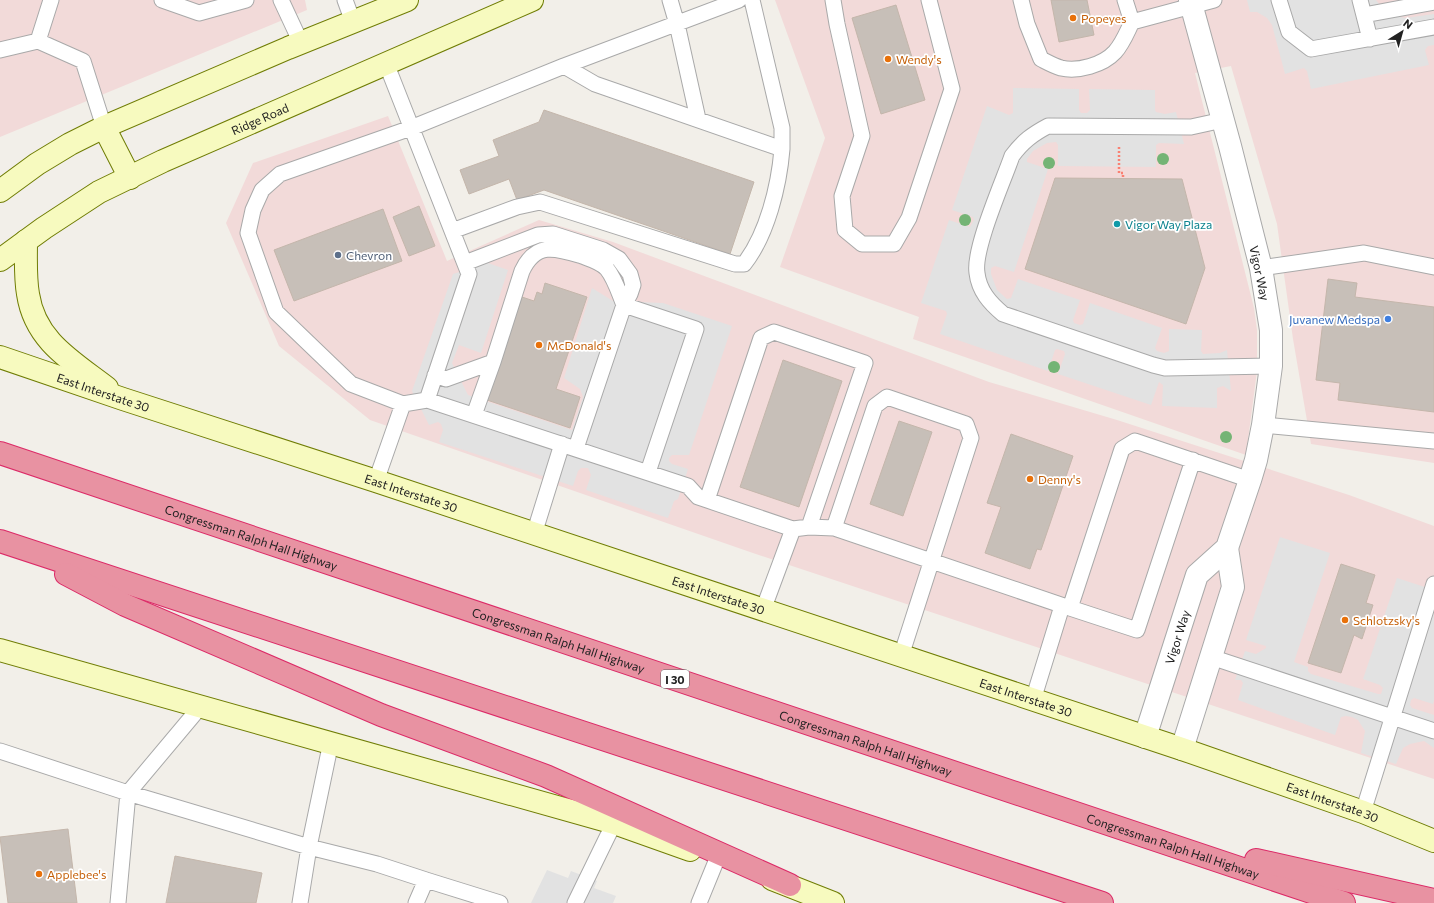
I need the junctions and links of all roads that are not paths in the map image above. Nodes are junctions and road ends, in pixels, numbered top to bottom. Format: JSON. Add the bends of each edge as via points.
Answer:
{"nodes":[{"id":1,"x":51,"y":0,"type":"edge"},
{"id":2,"x":162,"y":0,"type":"edge"},
{"id":3,"x":246,"y":0,"type":"edge"},
{"id":4,"x":281,"y":0,"type":"edge"},
{"id":5,"x":345,"y":0,"type":"edge"},
{"id":6,"x":407,"y":0,"type":"edge"},
{"id":7,"x":532,"y":0,"type":"edge"},
{"id":8,"x":670,"y":0,"type":"edge"},
{"id":9,"x":739,"y":0,"type":"edge"},
{"id":10,"x":752,"y":0,"type":"edge"},
{"id":11,"x":833,"y":0,"type":"edge"},
{"id":12,"x":929,"y":0,"type":"edge"},
{"id":13,"x":1021,"y":0,"type":"edge"},
{"id":14,"x":1125,"y":0,"type":"edge"},
{"id":15,"x":1214,"y":0,"type":"edge"},
{"id":16,"x":1279,"y":0,"type":"edge"},
{"id":17,"x":1360,"y":0,"type":"edge"},
{"id":18,"x":1434,"y":2,"type":"edge"},
{"id":19,"x":1190,"y":3,"type":"edge"},
{"id":20,"x":1364,"y":15,"type":"junction"},
{"id":21,"x":353,"y":22,"type":"junction"},
{"id":22,"x":1132,"y":22,"type":"junction"},
{"id":23,"x":677,"y":24,"type":"junction"},
{"id":24,"x":1434,"y":27,"type":"edge"},
{"id":25,"x":1370,"y":39,"type":"junction"},
{"id":26,"x":38,"y":41,"type":"junction"},
{"id":27,"x":301,"y":42,"type":"junction"},
{"id":28,"x":0,"y":50,"type":"edge"},
{"id":29,"x":386,"y":63,"type":"junction"},
{"id":30,"x":564,"y":66,"type":"junction"},
{"id":31,"x":698,"y":120,"type":"junction"},
{"id":32,"x":1223,"y":120,"type":"junction"},
{"id":33,"x":104,"y":127,"type":"junction"},
{"id":34,"x":411,"y":128,"type":"junction"},
{"id":35,"x":782,"y":149,"type":"junction"},
{"id":36,"x":130,"y":178,"type":"junction"},
{"id":37,"x":0,"y":191,"type":"edge"},
{"id":38,"x":452,"y":231,"type":"junction"},
{"id":39,"x":26,"y":241,"type":"junction"},
{"id":40,"x":0,"y":260,"type":"edge"},
{"id":41,"x":465,"y":263,"type":"junction"},
{"id":42,"x":1434,"y":267,"type":"edge"},
{"id":43,"x":1261,"y":268,"type":"junction"},
{"id":44,"x":624,"y":305,"type":"junction"},
{"id":45,"x":0,"y":357,"type":"edge"},
{"id":46,"x":493,"y":362,"type":"junction"},
{"id":47,"x":1271,"y":366,"type":"junction"},
{"id":48,"x":10,"y":367,"type":"edge"},
{"id":49,"x":435,"y":375,"type":"junction"},
{"id":50,"x":122,"y":399,"type":"junction"},
{"id":51,"x":427,"y":400,"type":"junction"},
{"id":52,"x":403,"y":404,"type":"junction"},
{"id":53,"x":474,"y":415,"type":"junction"},
{"id":54,"x":1263,"y":425,"type":"junction"},
{"id":55,"x":1434,"y":441,"type":"edge"},
{"id":56,"x":569,"y":446,"type":"junction"},
{"id":57,"x":3,"y":454,"type":"edge"},
{"id":58,"x":1193,"y":460,"type":"junction"},
{"id":59,"x":648,"y":472,"type":"junction"},
{"id":60,"x":1250,"y":480,"type":"junction"},
{"id":61,"x":376,"y":481,"type":"junction"},
{"id":62,"x":707,"y":500,"type":"junction"},
{"id":63,"x":809,"y":527,"type":"junction"},
{"id":64,"x":834,"y":528,"type":"junction"},
{"id":65,"x":793,"y":529,"type":"junction"},
{"id":66,"x":534,"y":534,"type":"junction"},
{"id":67,"x":5,"y":543,"type":"edge"},
{"id":68,"x":1227,"y":548,"type":"junction"},
{"id":69,"x":931,"y":561,"type":"junction"},
{"id":70,"x":1434,"y":584,"type":"edge"},
{"id":71,"x":1066,"y":607,"type":"junction"},
{"id":72,"x":763,"y":610,"type":"junction"},
{"id":73,"x":0,"y":650,"type":"edge"},
{"id":74,"x":901,"y":656,"type":"junction"},
{"id":75,"x":1211,"y":657,"type":"junction"},
{"id":76,"x":1033,"y":700,"type":"junction"},
{"id":77,"x":201,"y":706,"type":"junction"},
{"id":78,"x":1392,"y":717,"type":"junction"},
{"id":79,"x":1434,"y":731,"type":"edge"},
{"id":80,"x":1145,"y":737,"type":"junction"},
{"id":81,"x":331,"y":742,"type":"junction"},
{"id":82,"x":1182,"y":749,"type":"junction"},
{"id":83,"x":0,"y":751,"type":"edge"},
{"id":84,"x":128,"y":792,"type":"junction"},
{"id":85,"x":1363,"y":812,"type":"junction"},
{"id":86,"x":614,"y":823,"type":"junction"},
{"id":87,"x":1141,"y":834,"type":"junction"},
{"id":88,"x":1434,"y":841,"type":"edge"},
{"id":89,"x":309,"y":847,"type":"junction"},
{"id":90,"x":717,"y":859,"type":"junction"},
{"id":91,"x":426,"y":880,"type":"junction"},
{"id":92,"x":790,"y":886,"type":"junction"},
{"id":93,"x":1434,"y":900,"type":"edge"},
{"id":94,"x":118,"y":903,"type":"edge"},
{"id":95,"x":300,"y":903,"type":"edge"},
{"id":96,"x":416,"y":903,"type":"edge"},
{"id":97,"x":500,"y":903,"type":"edge"},
{"id":98,"x":575,"y":903,"type":"edge"},
{"id":99,"x":699,"y":903,"type":"edge"},
{"id":100,"x":833,"y":903,"type":"edge"},
{"id":101,"x":1102,"y":903,"type":"edge"},
{"id":102,"x":1344,"y":903,"type":"edge"}],
"edges":[{"from":1,"to":26,"type":"lane"},
{"from":2,"to":3,"type":"lane","via":[[199,14]]},
{"from":4,"to":27,"type":"lane"},
{"from":5,"to":21,"type":"lane"},
{"from":6,"to":21,"type":"main road"},
{"from":7,"to":29,"type":"main road","name":"Ridge Road"},
{"from":8,"to":23,"type":"lane"},
{"from":9,"to":23,"type":"lane"},
{"from":10,"to":35,"type":"lane","via":[[782,128]]},
{"from":11,"to":12,"type":"lane","via":[[862,136],[842,196],[845,230],[862,244],[894,244],[909,218],[952,89]]},
{"from":13,"to":22,"type":"lane","via":[[1040,59],[1060,68],[1076,70],[1091,66],[1114,53]]},
{"from":14,"to":22,"type":"lane"},
{"from":15,"to":19,"type":"lane"},
{"from":16,"to":25,"type":"lane","via":[[1289,32],[1311,49]]},
{"from":17,"to":20,"type":"lane"},
{"from":18,"to":20,"type":"lane"},
{"from":19,"to":22,"type":"lane"},
{"from":19,"to":32,"type":"street","name":"Vigor Way"},
{"from":20,"to":25,"type":"lane"},
{"from":21,"to":27,"type":"main road"},
{"from":23,"to":30,"type":"lane"},
{"from":23,"to":31,"type":"lane"},
{"from":24,"to":25,"type":"lane"},
{"from":26,"to":28,"type":"lane"},
{"from":26,"to":33,"type":"lane","via":[[83,61]]},
{"from":27,"to":33,"type":"main road"},
{"from":29,"to":34,"type":"lane"},
{"from":29,"to":36,"type":"main road","name":"Ridge Road"},
{"from":30,"to":31,"type":"lane","via":[[595,84]]},
{"from":30,"to":34,"type":"lane"},
{"from":31,"to":35,"type":"lane"},
{"from":32,"to":43,"type":"street","name":"Vigor Way"},
{"from":32,"to":47,"type":"lane","via":[[1191,127],[1048,126],[1032,134],[1020,144],[1012,156],[977,254],[976,274],[981,289],[990,303],[1003,314],[1153,366]]},
{"from":33,"to":36,"type":"main road"},
{"from":33,"to":37,"type":"main road","via":[[50,156]]},
{"from":34,"to":38,"type":"lane"},
{"from":34,"to":52,"type":"lane","via":[[280,174],[262,190],[253,210],[248,233],[276,312],[351,384]]},
{"from":35,"to":38,"type":"lane","via":[[772,205],[753,253],[744,264],[735,264],[540,202],[517,207]]},
{"from":36,"to":39,"type":"main road","name":"Ridge Road","via":[[99,192]]},
{"from":38,"to":41,"type":"lane"},
{"from":39,"to":40,"type":"main road","name":"Ridge Road"},
{"from":39,"to":50,"type":"main road","via":[[28,293],[33,314],[42,332],[56,349]]},
{"from":41,"to":44,"type":"lane","via":[[538,235],[553,234],[603,250],[619,260],[630,274],[633,285]]},
{"from":41,"to":49,"type":"lane","via":[[469,274]]},
{"from":42,"to":43,"type":"lane","via":[[1364,254]]},
{"from":43,"to":47,"type":"street","name":"Vigor Way","via":[[1271,330]]},
{"from":44,"to":46,"type":"lane","via":[[606,268],[593,260],[557,248],[546,249],[526,262]]},
{"from":44,"to":56,"type":"lane"},
{"from":44,"to":59,"type":"lane","via":[[696,329]]},
{"from":45,"to":48,"type":"main road","name":"East Interstate 30"},
{"from":46,"to":49,"type":"lane","via":[[446,378]]},
{"from":46,"to":53,"type":"lane"},
{"from":47,"to":54,"type":"street","name":"Vigor Way"},
{"from":48,"to":50,"type":"main road","name":"East Interstate 30"},
{"from":49,"to":51,"type":"lane"},
{"from":50,"to":61,"type":"main road","name":"East Interstate 30"},
{"from":51,"to":52,"type":"lane"},
{"from":51,"to":53,"type":"lane"},
{"from":52,"to":61,"type":"lane"},
{"from":53,"to":56,"type":"lane"},
{"from":54,"to":55,"type":"lane"},
{"from":54,"to":60,"type":"street","name":"Vigor Way"},
{"from":56,"to":59,"type":"lane"},
{"from":56,"to":66,"type":"lane"},
{"from":57,"to":87,"type":"highway","name":"Congressman Ralph Hall Highway","number":"I 30"},
{"from":58,"to":60,"type":"lane"},
{"from":58,"to":71,"type":"lane","via":[[1135,441],[1122,449]]},
{"from":58,"to":71,"type":"lane","via":[[1137,630]]},
{"from":59,"to":62,"type":"lane","via":[[688,486],[698,497]]},
{"from":60,"to":68,"type":"street","name":"Vigor Way"},
{"from":61,"to":66,"type":"main road","name":"East Interstate 30"},
{"from":62,"to":63,"type":"lane","via":[[761,338],[774,332],[865,363]]},
{"from":62,"to":65,"type":"lane"},
{"from":63,"to":64,"type":"lane"},
{"from":63,"to":65,"type":"lane"},
{"from":64,"to":69,"type":"lane"},
{"from":64,"to":69,"type":"lane","via":[[875,406],[887,397],[966,424],[971,438]]},
{"from":65,"to":72,"type":"lane"},
{"from":66,"to":72,"type":"main road","name":"East Interstate 30"},
{"from":67,"to":92,"type":"highway","via":[[133,609],[381,715],[546,776]]},
{"from":67,"to":101,"type":"highway"},
{"from":68,"to":75,"type":"street","name":"Vigor Way","via":[[1233,587]]},
{"from":68,"to":80,"type":"street","name":"Vigor Way","via":[[1198,575]]},
{"from":69,"to":71,"type":"lane"},
{"from":69,"to":74,"type":"lane"},
{"from":70,"to":78,"type":"lane"},
{"from":71,"to":76,"type":"lane"},
{"from":72,"to":74,"type":"main road","name":"East Interstate 30"},
{"from":73,"to":77,"type":"main road"},
{"from":74,"to":76,"type":"main road","name":"East Interstate 30"},
{"from":75,"to":78,"type":"lane"},
{"from":75,"to":82,"type":"street","name":"Vigor Way"},
{"from":76,"to":80,"type":"main road","name":"East Interstate 30"},
{"from":77,"to":81,"type":"main road"},
{"from":77,"to":84,"type":"lane"},
{"from":78,"to":79,"type":"lane"},
{"from":78,"to":85,"type":"lane"},
{"from":80,"to":82,"type":"main road","name":"East Interstate 30"},
{"from":81,"to":86,"type":"main road"},
{"from":81,"to":89,"type":"lane"},
{"from":82,"to":85,"type":"main road","name":"East Interstate 30"},
{"from":83,"to":84,"type":"lane"},
{"from":84,"to":89,"type":"lane"},
{"from":84,"to":94,"type":"lane"},
{"from":85,"to":88,"type":"main road","name":"East Interstate 30"},
{"from":86,"to":90,"type":"main road"},
{"from":86,"to":98,"type":"lane"},
{"from":87,"to":93,"type":"highway"},
{"from":87,"to":102,"type":"highway","name":"Congressman Ralph Hall Highway","number":"I 30"},
{"from":89,"to":91,"type":"lane","via":[[377,864]]},
{"from":89,"to":95,"type":"lane"},
{"from":90,"to":92,"type":"main road"},
{"from":90,"to":99,"type":"lane"},
{"from":91,"to":96,"type":"lane"},
{"from":91,"to":97,"type":"lane"},
{"from":92,"to":100,"type":"main road"}]}
